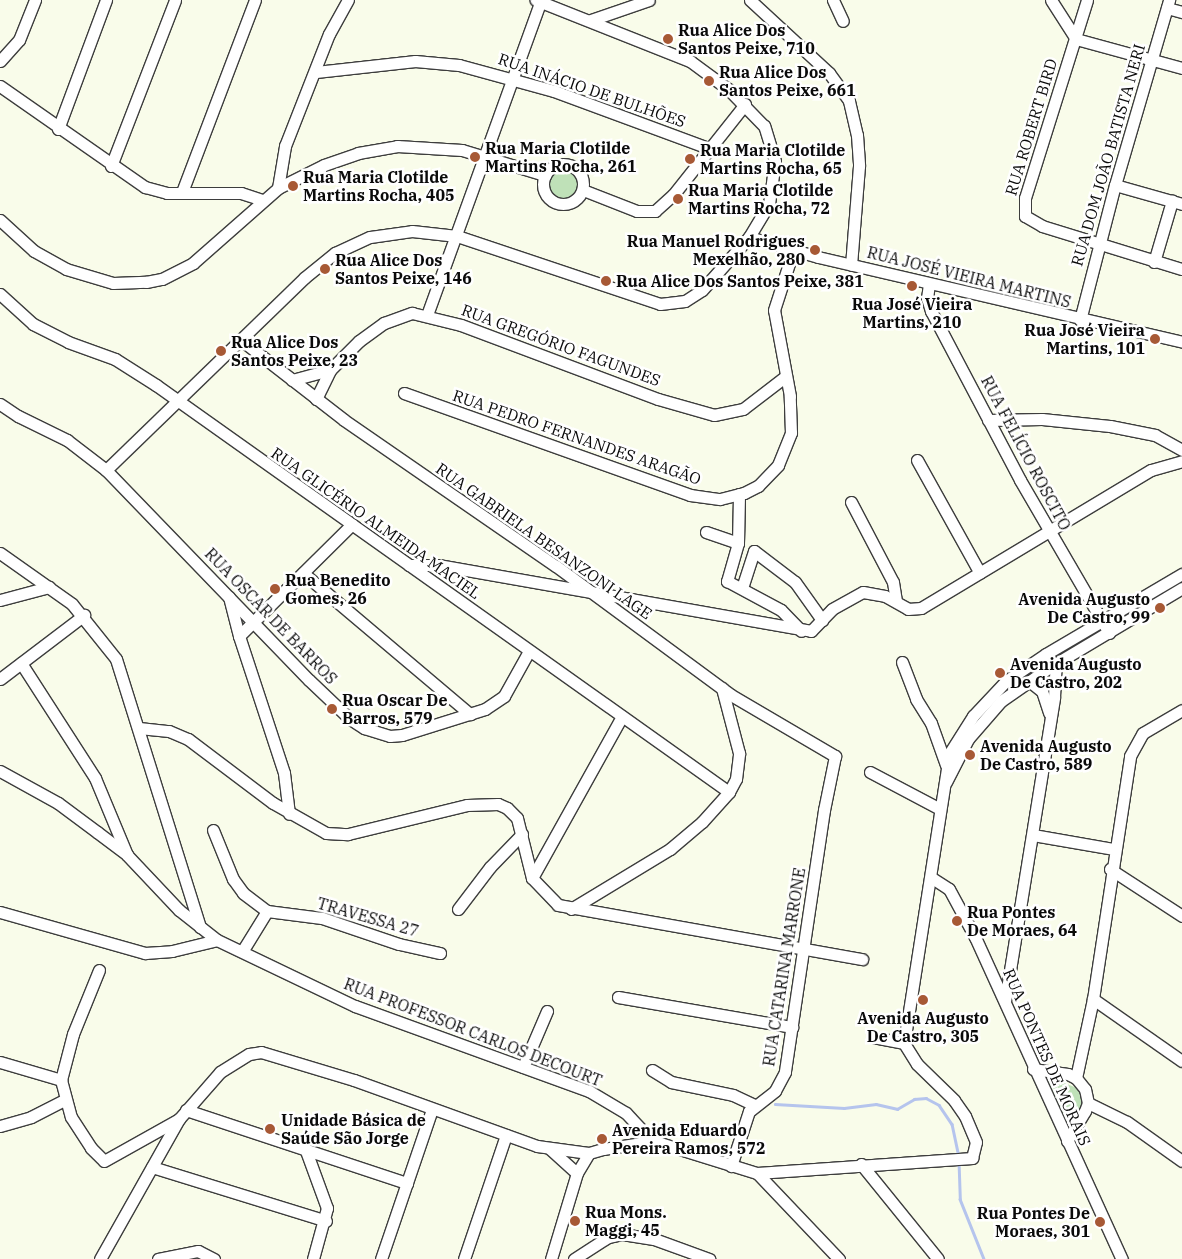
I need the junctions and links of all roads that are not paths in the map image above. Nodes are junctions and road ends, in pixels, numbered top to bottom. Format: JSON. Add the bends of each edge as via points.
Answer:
{"nodes":[{"id":1,"x":35,"y":0,"type":"edge"},
{"id":2,"x":106,"y":0,"type":"edge"},
{"id":3,"x":175,"y":0,"type":"edge"},
{"id":4,"x":255,"y":0,"type":"edge"},
{"id":5,"x":348,"y":0,"type":"edge"},
{"id":6,"x":649,"y":0,"type":"edge"},
{"id":7,"x":750,"y":0,"type":"edge"},
{"id":8,"x":834,"y":0,"type":"edge"},
{"id":9,"x":1051,"y":0,"type":"edge"},
{"id":10,"x":1087,"y":0,"type":"edge"},
{"id":11,"x":538,"y":1,"type":"edge"},
{"id":12,"x":1168,"y":4,"type":"edge"},
{"id":13,"x":1182,"y":12,"type":"edge"},
{"id":14,"x":591,"y":20,"type":"junction"},
{"id":15,"x":843,"y":21,"type":"dead end"},
{"id":16,"x":1076,"y":39,"type":"junction"},
{"id":17,"x":1153,"y":59,"type":"junction"},
{"id":18,"x":0,"y":61,"type":"edge"},
{"id":19,"x":1182,"y":68,"type":"edge"},
{"id":20,"x":316,"y":72,"type":"junction"},
{"id":21,"x":514,"y":79,"type":"junction"},
{"id":22,"x":0,"y":86,"type":"edge"},
{"id":23,"x":745,"y":104,"type":"junction"},
{"id":24,"x":58,"y":129,"type":"junction"},
{"id":25,"x":708,"y":148,"type":"junction"},
{"id":26,"x":485,"y":156,"type":"junction"},
{"id":27,"x":111,"y":166,"type":"junction"},
{"id":28,"x":545,"y":175,"type":"junction"},
{"id":29,"x":1114,"y":185,"type":"junction"},
{"id":30,"x":278,"y":188,"type":"junction"},
{"id":31,"x":583,"y":190,"type":"junction"},
{"id":32,"x":182,"y":192,"type":"junction"},
{"id":33,"x":263,"y":200,"type":"junction"},
{"id":34,"x":1177,"y":203,"type":"edge"},
{"id":35,"x":0,"y":220,"type":"edge"},
{"id":36,"x":457,"y":236,"type":"junction"},
{"id":37,"x":749,"y":237,"type":"junction"},
{"id":38,"x":1099,"y":244,"type":"junction"},
{"id":39,"x":793,"y":251,"type":"junction"},
{"id":40,"x":1154,"y":262,"type":"junction"},
{"id":41,"x":851,"y":265,"type":"junction"},
{"id":42,"x":1182,"y":269,"type":"edge"},
{"id":43,"x":929,"y":284,"type":"junction"},
{"id":44,"x":0,"y":294,"type":"edge"},
{"id":45,"x":427,"y":315,"type":"junction"},
{"id":46,"x":1080,"y":320,"type":"junction"},
{"id":47,"x":241,"y":340,"type":"junction"},
{"id":48,"x":1182,"y":342,"type":"edge"},
{"id":49,"x":330,"y":370,"type":"junction"},
{"id":50,"x":786,"y":376,"type":"junction"},
{"id":51,"x":292,"y":380,"type":"junction"},
{"id":52,"x":404,"y":394,"type":"dead end"},
{"id":53,"x":316,"y":399,"type":"junction"},
{"id":54,"x":177,"y":402,"type":"junction"},
{"id":55,"x":0,"y":404,"type":"edge"},
{"id":56,"x":988,"y":420,"type":"junction"},
{"id":57,"x":1182,"y":450,"type":"edge"},
{"id":58,"x":916,"y":460,"type":"dead end"},
{"id":59,"x":1182,"y":461,"type":"edge"},
{"id":60,"x":106,"y":470,"type":"junction"},
{"id":61,"x":739,"y":494,"type":"junction"},
{"id":62,"x":851,"y":502,"type":"dead end"},
{"id":63,"x":352,"y":524,"type":"junction"},
{"id":64,"x":706,"y":532,"type":"dead end"},
{"id":65,"x":1049,"y":532,"type":"junction"},
{"id":66,"x":738,"y":544,"type":"junction"},
{"id":67,"x":0,"y":553,"type":"edge"},
{"id":68,"x":409,"y":564,"type":"junction"},
{"id":69,"x":303,"y":573,"type":"junction"},
{"id":70,"x":980,"y":573,"type":"junction"},
{"id":71,"x":1182,"y":574,"type":"edge"},
{"id":72,"x":49,"y":587,"type":"junction"},
{"id":73,"x":742,"y":588,"type":"junction"},
{"id":74,"x":1182,"y":588,"type":"edge"},
{"id":75,"x":592,"y":593,"type":"junction"},
{"id":76,"x":229,"y":597,"type":"junction"},
{"id":77,"x":0,"y":600,"type":"edge"},
{"id":78,"x":896,"y":600,"type":"junction"},
{"id":79,"x":84,"y":615,"type":"junction"},
{"id":80,"x":822,"y":620,"type":"junction"},
{"id":81,"x":1101,"y":621,"type":"junction"},
{"id":82,"x":254,"y":622,"type":"junction"},
{"id":83,"x":806,"y":631,"type":"junction"},
{"id":84,"x":1109,"y":633,"type":"junction"},
{"id":85,"x":239,"y":636,"type":"junction"},
{"id":86,"x":529,"y":651,"type":"junction"},
{"id":87,"x":902,"y":662,"type":"dead end"},
{"id":88,"x":21,"y":663,"type":"junction"},
{"id":89,"x":1056,"y":664,"type":"junction"},
{"id":90,"x":0,"y":679,"type":"edge"},
{"id":91,"x":1029,"y":681,"type":"junction"},
{"id":92,"x":722,"y":688,"type":"junction"},
{"id":93,"x":1182,"y":710,"type":"edge"},
{"id":94,"x":470,"y":714,"type":"junction"},
{"id":95,"x":1050,"y":715,"type":"junction"},
{"id":96,"x":622,"y":716,"type":"junction"},
{"id":97,"x":139,"y":728,"type":"junction"},
{"id":98,"x":835,"y":756,"type":"joint"},
{"id":99,"x":946,"y":765,"type":"junction"},
{"id":100,"x":0,"y":771,"type":"edge"},
{"id":101,"x":870,"y":772,"type":"dead end"},
{"id":102,"x":20,"y":780,"type":"junction"},
{"id":103,"x":0,"y":781,"type":"edge"},
{"id":104,"x":946,"y":782,"type":"junction"},
{"id":105,"x":729,"y":792,"type":"junction"},
{"id":106,"x":940,"y":809,"type":"junction"},
{"id":107,"x":289,"y":814,"type":"junction"},
{"id":108,"x":213,"y":830,"type":"dead end"},
{"id":109,"x":522,"y":834,"type":"junction"},
{"id":110,"x":1033,"y":836,"type":"junction"},
{"id":111,"x":1113,"y":850,"type":"junction"},
{"id":112,"x":127,"y":855,"type":"junction"},
{"id":113,"x":1110,"y":870,"type":"junction"},
{"id":114,"x":532,"y":878,"type":"junction"},
{"id":115,"x":932,"y":878,"type":"junction"},
{"id":116,"x":458,"y":909,"type":"dead end"},
{"id":117,"x":571,"y":909,"type":"junction"},
{"id":118,"x":267,"y":911,"type":"junction"},
{"id":119,"x":0,"y":912,"type":"edge"},
{"id":120,"x":1182,"y":916,"type":"edge"},
{"id":121,"x":200,"y":927,"type":"junction"},
{"id":122,"x":218,"y":940,"type":"junction"},
{"id":123,"x":804,"y":949,"type":"junction"},
{"id":124,"x":243,"y":950,"type":"junction"},
{"id":125,"x":440,"y":953,"type":"dead end"},
{"id":126,"x":862,"y":959,"type":"dead end"},
{"id":127,"x":99,"y":970,"type":"dead end"},
{"id":128,"x":618,"y":997,"type":"dead end"},
{"id":129,"x":1093,"y":999,"type":"junction"},
{"id":130,"x":1005,"y":1001,"type":"junction"},
{"id":131,"x":547,"y":1011,"type":"dead end"},
{"id":132,"x":792,"y":1027,"type":"junction"},
{"id":133,"x":873,"y":1037,"type":"dead end"},
{"id":134,"x":904,"y":1043,"type":"junction"},
{"id":135,"x":1182,"y":1061,"type":"edge"},
{"id":136,"x":0,"y":1062,"type":"edge"},
{"id":137,"x":523,"y":1067,"type":"junction"},
{"id":138,"x":1033,"y":1069,"type":"junction"},
{"id":139,"x":652,"y":1070,"type":"dead end"},
{"id":140,"x":1076,"y":1078,"type":"junction"},
{"id":141,"x":61,"y":1080,"type":"junction"},
{"id":142,"x":64,"y":1100,"type":"junction"},
{"id":143,"x":1088,"y":1103,"type":"junction"},
{"id":144,"x":754,"y":1105,"type":"junction"},
{"id":145,"x":432,"y":1109,"type":"junction"},
{"id":146,"x":183,"y":1115,"type":"junction"},
{"id":147,"x":0,"y":1126,"type":"edge"},
{"id":148,"x":506,"y":1135,"type":"junction"},
{"id":149,"x":1067,"y":1141,"type":"junction"},
{"id":150,"x":653,"y":1142,"type":"junction"},
{"id":151,"x":305,"y":1148,"type":"junction"},
{"id":152,"x":550,"y":1149,"type":"junction"},
{"id":153,"x":589,"y":1153,"type":"junction"},
{"id":154,"x":1180,"y":1160,"type":"edge"},
{"id":155,"x":861,"y":1164,"type":"junction"},
{"id":156,"x":731,"y":1166,"type":"junction"},
{"id":157,"x":152,"y":1167,"type":"junction"},
{"id":158,"x":1182,"y":1172,"type":"edge"},
{"id":159,"x":577,"y":1173,"type":"junction"},
{"id":160,"x":758,"y":1173,"type":"junction"},
{"id":161,"x":408,"y":1183,"type":"junction"},
{"id":162,"x":326,"y":1221,"type":"junction"},
{"id":163,"x":552,"y":1256,"type":"edge"},
{"id":164,"x":575,"y":1258,"type":"edge"},
{"id":165,"x":100,"y":1259,"type":"edge"},
{"id":166,"x":158,"y":1259,"type":"edge"},
{"id":167,"x":214,"y":1259,"type":"edge"},
{"id":168,"x":313,"y":1259,"type":"edge"},
{"id":169,"x":381,"y":1259,"type":"edge"},
{"id":170,"x":464,"y":1259,"type":"edge"},
{"id":171,"x":709,"y":1259,"type":"edge"},
{"id":172,"x":838,"y":1259,"type":"edge"},
{"id":173,"x":938,"y":1259,"type":"edge"},
{"id":174,"x":1122,"y":1259,"type":"edge"}],
"edges":[{"from":1,"to":18,"type":"street","via":[[18,40]]},
{"from":2,"to":24,"type":"street"},
{"from":3,"to":27,"type":"street"},
{"from":4,"to":32,"type":"street"},
{"from":5,"to":20,"type":"street","via":[[329,34]]},
{"from":6,"to":14,"type":"street"},
{"from":7,"to":41,"type":"street","via":[[829,73],[849,101],[857,135],[858,166]]},
{"from":8,"to":15,"type":"street"},
{"from":9,"to":16,"type":"street"},
{"from":10,"to":16,"type":"street","name":"RUA ROBERT BIRD"},
{"from":11,"to":14,"type":"street"},
{"from":11,"to":21,"type":"street"},
{"from":12,"to":13,"type":"street"},
{"from":12,"to":17,"type":"street","name":"RUA DOM JOÃO BATISTA NERI"},
{"from":14,"to":23,"type":"street","via":[[690,61]]},
{"from":16,"to":17,"type":"street"},
{"from":16,"to":38,"type":"street","name":"RUA ROBERT BIRD","via":[[1023,209],[1030,222]]},
{"from":17,"to":19,"type":"street"},
{"from":17,"to":29,"type":"street","name":"RUA DOM JOÃO BATISTA NERI"},
{"from":20,"to":21,"type":"street","name":"RUA INÁCIO DE BULHÕES","via":[[415,61],[459,65]]},
{"from":20,"to":30,"type":"street","via":[[285,146]]},
{"from":21,"to":25,"type":"street","name":"RUA INÁCIO DE BULHÕES"},
{"from":21,"to":26,"type":"street"},
{"from":22,"to":24,"type":"street"},
{"from":23,"to":25,"type":"street"},
{"from":23,"to":37,"type":"street","via":[[764,126],[775,161],[769,204]]},
{"from":24,"to":27,"type":"street"},
{"from":25,"to":31,"type":"street","via":[[673,195],[655,210],[637,211]]},
{"from":26,"to":28,"type":"street"},
{"from":26,"to":30,"type":"street","via":[[430,146],[375,149],[324,165]]},
{"from":26,"to":36,"type":"street"},
{"from":27,"to":32,"type":"street","via":[[155,191]]},
{"from":28,"to":31,"type":"street","via":[[558,164],[566,164],[580,173]]},
{"from":28,"to":31,"type":"street","via":[[544,192],[556,203],[572,202]]},
{"from":29,"to":34,"type":"street"},
{"from":29,"to":38,"type":"street","name":"RUA DOM JOÃO BATISTA NERI"},
{"from":30,"to":33,"type":"street"},
{"from":32,"to":33,"type":"street","via":[[241,193]]},
{"from":33,"to":35,"type":"street","via":[[193,263],[162,279],[146,282],[113,283],[66,269],[34,251]]},
{"from":34,"to":40,"type":"street"},
{"from":36,"to":37,"type":"street","via":[[660,304],[694,297]]},
{"from":36,"to":45,"type":"street"},
{"from":36,"to":47,"type":"street","via":[[391,231],[357,241],[320,264]]},
{"from":37,"to":39,"type":"street","name":"RUA JOSÉ VIEIRA MARTINS"},
{"from":38,"to":40,"type":"street","name":"RUA ROBERT BIRD"},
{"from":38,"to":46,"type":"street","name":"RUA DOM JOÃO BATISTA NERI"},
{"from":39,"to":41,"type":"street","name":"RUA JOSÉ VIEIRA MARTINS"},
{"from":39,"to":50,"type":"street","name":"RUA PEDRO FERNANDES ARAGÃO","via":[[774,310]]},
{"from":40,"to":42,"type":"street","name":"RUA ROBERT BIRD"},
{"from":41,"to":43,"type":"street","name":"RUA JOSÉ VIEIRA MARTINS"},
{"from":43,"to":46,"type":"street","name":"RUA JOSÉ VIEIRA MARTINS"},
{"from":43,"to":56,"type":"street","name":"RUA FELÍCIO ROSCITO","via":[[927,298],[931,310]]},
{"from":44,"to":54,"type":"street","name":"RUA GLICÉRIO ALMEIDA MACIEL","via":[[33,324],[68,342],[115,358]]},
{"from":45,"to":49,"type":"street","name":"RUA GREGÓRIO FAGUNDES","via":[[412,313],[384,323],[359,341]]},
{"from":45,"to":50,"type":"street","name":"RUA GREGÓRIO FAGUNDES","via":[[714,415],[743,408]]},
{"from":46,"to":48,"type":"street","name":"RUA JOSÉ VIEIRA MARTINS"},
{"from":47,"to":51,"type":"street","name":"RUA GABRIELA BESANZONI LAGE"},
{"from":47,"to":54,"type":"street"},
{"from":49,"to":51,"type":"street"},
{"from":49,"to":53,"type":"street","name":"RUA GREGÓRIO FAGUNDES"},
{"from":50,"to":61,"type":"street","name":"RUA PEDRO FERNANDES ARAGÃO","via":[[792,412],[786,452],[758,486]]},
{"from":51,"to":53,"type":"street","name":"RUA GABRIELA BESANZONI LAGE"},
{"from":52,"to":61,"type":"street","name":"RUA PEDRO FERNANDES ARAGÃO","via":[[690,495],[720,499]]},
{"from":53,"to":75,"type":"street","name":"RUA GABRIELA BESANZONI LAGE"},
{"from":54,"to":60,"type":"street"},
{"from":54,"to":63,"type":"street","name":"RUA GLICÉRIO ALMEIDA MACIEL"},
{"from":55,"to":60,"type":"street","name":"RUA OSCAR DE BARROS","via":[[67,440]]},
{"from":56,"to":57,"type":"street","via":[[1042,419],[1101,425],[1155,435]]},
{"from":56,"to":65,"type":"street","name":"RUA FELÍCIO ROSCITO"},
{"from":58,"to":70,"type":"street"},
{"from":59,"to":65,"type":"street","via":[[1151,470]]},
{"from":60,"to":76,"type":"street","name":"RUA OSCAR DE BARROS"},
{"from":61,"to":66,"type":"street"},
{"from":62,"to":78,"type":"street","via":[[894,582]]},
{"from":63,"to":68,"type":"street","name":"RUA GLICÉRIO ALMEIDA MACIEL"},
{"from":63,"to":69,"type":"street"},
{"from":64,"to":66,"type":"street"},
{"from":65,"to":70,"type":"street"},
{"from":65,"to":81,"type":"street","name":"RUA FELÍCIO ROSCITO"},
{"from":66,"to":73,"type":"street","via":[[727,581]]},
{"from":67,"to":72,"type":"street"},
{"from":68,"to":75,"type":"street","via":[[438,565]]},
{"from":68,"to":86,"type":"street","name":"RUA GLICÉRIO ALMEIDA MACIEL"},
{"from":69,"to":82,"type":"street"},
{"from":69,"to":94,"type":"street"},
{"from":70,"to":78,"type":"street","via":[[921,608],[908,609]]},
{"from":71,"to":81,"type":"street"},
{"from":72,"to":77,"type":"street"},
{"from":72,"to":79,"type":"street"},
{"from":73,"to":80,"type":"street","via":[[754,551],[779,566],[795,582]]},
{"from":73,"to":83,"type":"street","via":[[781,610]]},
{"from":74,"to":84,"type":"street"},
{"from":75,"to":83,"type":"street"},
{"from":75,"to":92,"type":"street","name":"RUA GABRIELA BESANZONI LAGE"},
{"from":76,"to":82,"type":"street","name":"RUA OSCAR DE BARROS"},
{"from":76,"to":85,"type":"street"},
{"from":78,"to":80,"type":"street","via":[[863,592],[854,594]]},
{"from":79,"to":88,"type":"street"},
{"from":79,"to":97,"type":"street","via":[[123,673]]},
{"from":80,"to":83,"type":"street"},
{"from":81,"to":84,"type":"street","name":"RUA FELÍCIO ROSCITO"},
{"from":81,"to":99,"type":"street","via":[[1046,654],[988,697],[959,734]]},
{"from":82,"to":85,"type":"street"},
{"from":82,"to":94,"type":"street","name":"RUA OSCAR DE BARROS","via":[[334,704],[364,728],[390,736],[402,735]]},
{"from":84,"to":89,"type":"street"},
{"from":85,"to":107,"type":"street","via":[[284,773]]},
{"from":86,"to":94,"type":"street","name":"RUA OSCAR DE BARROS","via":[[504,696]]},
{"from":86,"to":96,"type":"street","name":"RUA GLICÉRIO ALMEIDA MACIEL"},
{"from":87,"to":99,"type":"street","via":[[916,699],[931,723]]},
{"from":88,"to":90,"type":"street"},
{"from":88,"to":112,"type":"street","via":[[95,778]]},
{"from":89,"to":91,"type":"street"},
{"from":89,"to":95,"type":"street"},
{"from":91,"to":95,"type":"street","via":[[1042,691]]},
{"from":91,"to":104,"type":"street","via":[[982,720]]},
{"from":92,"to":98,"type":"street","name":"RUA GABRIELA BESANZONI LAGE"},
{"from":92,"to":105,"type":"street","via":[[739,753],[738,772]]},
{"from":93,"to":111,"type":"street","via":[[1143,733],[1133,748]]},
{"from":95,"to":110,"type":"street"},
{"from":96,"to":105,"type":"street","name":"RUA GLICÉRIO ALMEIDA MACIEL"},
{"from":96,"to":114,"type":"street"},
{"from":97,"to":107,"type":"street","via":[[169,731],[188,739]]},
{"from":97,"to":121,"type":"street"},
{"from":98,"to":123,"type":"street","name":"RUA CATARINA MARRONE"},
{"from":99,"to":104,"type":"street"},
{"from":100,"to":102,"type":"street"},
{"from":101,"to":106,"type":"street"},
{"from":102,"to":103,"type":"street"},
{"from":102,"to":112,"type":"street","via":[[58,803]]},
{"from":104,"to":106,"type":"street"},
{"from":105,"to":117,"type":"street","via":[[702,822],[670,849]]},
{"from":106,"to":115,"type":"street"},
{"from":107,"to":109,"type":"street","via":[[326,833],[348,834],[484,803],[498,804],[513,812]]},
{"from":108,"to":118,"type":"street","name":"TRAVESSA 27","via":[[233,879],[243,893]]},
{"from":109,"to":114,"type":"street"},
{"from":109,"to":116,"type":"street","via":[[490,867]]},
{"from":110,"to":111,"type":"street"},
{"from":110,"to":130,"type":"street"},
{"from":111,"to":113,"type":"street"},
{"from":112,"to":121,"type":"street","name":"RUA PROFESSOR CARLOS DECOURT","via":[[179,910]]},
{"from":113,"to":120,"type":"street"},
{"from":113,"to":129,"type":"street"},
{"from":114,"to":117,"type":"street","via":[[546,896]]},
{"from":115,"to":130,"type":"street","name":"RUA PONTES DE MORAIS","via":[[950,889]]},
{"from":115,"to":134,"type":"street"},
{"from":117,"to":123,"type":"street"},
{"from":118,"to":124,"type":"street"},
{"from":118,"to":125,"type":"street","name":"TRAVESSA 27","via":[[322,918],[399,944]]},
{"from":119,"to":122,"type":"street","via":[[145,953],[172,951]]},
{"from":121,"to":122,"type":"street","name":"RUA PROFESSOR CARLOS DECOURT"},
{"from":122,"to":124,"type":"street","name":"RUA PROFESSOR CARLOS DECOURT"},
{"from":123,"to":126,"type":"street"},
{"from":123,"to":132,"type":"street","name":"RUA CATARINA MARRONE"},
{"from":124,"to":137,"type":"street","name":"RUA PROFESSOR CARLOS DECOURT","via":[[354,1006]]},
{"from":127,"to":141,"type":"street","via":[[73,1034]]},
{"from":128,"to":132,"type":"street"},
{"from":129,"to":135,"type":"street"},
{"from":129,"to":140,"type":"street"},
{"from":130,"to":138,"type":"street","name":"RUA PONTES DE MORAIS"},
{"from":131,"to":137,"type":"street"},
{"from":132,"to":144,"type":"street","name":"RUA CATARINA MARRONE","via":[[780,1084]]},
{"from":133,"to":134,"type":"street"},
{"from":134,"to":155,"type":"street","via":[[918,1064],[954,1100],[965,1116],[976,1150],[970,1159]]},
{"from":136,"to":141,"type":"street"},
{"from":137,"to":150,"type":"street","name":"RUA PROFESSOR CARLOS DECOURT","via":[[602,1098],[636,1121]]},
{"from":138,"to":140,"type":"street"},
{"from":138,"to":149,"type":"street","name":"RUA PONTES DE MORAIS"},
{"from":139,"to":144,"type":"street","via":[[671,1082],[733,1095]]},
{"from":140,"to":143,"type":"street","via":[[1085,1089]]},
{"from":141,"to":142,"type":"street"},
{"from":142,"to":146,"type":"street","via":[[80,1133],[104,1161]]},
{"from":142,"to":147,"type":"street","via":[[31,1117]]},
{"from":143,"to":149,"type":"street"},
{"from":143,"to":154,"type":"street","via":[[1127,1122]]},
{"from":144,"to":156,"type":"street","name":"RUA CATARINA MARRONE","via":[[743,1126]]},
{"from":145,"to":146,"type":"street","via":[[320,1069],[261,1052],[249,1054],[220,1072]]},
{"from":145,"to":148,"type":"street"},
{"from":145,"to":161,"type":"street"},
{"from":146,"to":151,"type":"street"},
{"from":146,"to":157,"type":"street"},
{"from":148,"to":152,"type":"street"},
{"from":148,"to":170,"type":"street"},
{"from":149,"to":174,"type":"street","name":"RUA PONTES DE MORAIS"},
{"from":150,"to":153,"type":"street"},
{"from":150,"to":156,"type":"street"},
{"from":151,"to":161,"type":"street"},
{"from":151,"to":162,"type":"street","via":[[326,1198]]},
{"from":152,"to":153,"type":"street"},
{"from":152,"to":159,"type":"street"},
{"from":153,"to":159,"type":"street"},
{"from":154,"to":158,"type":"street"},
{"from":155,"to":160,"type":"street"},
{"from":155,"to":173,"type":"street"},
{"from":156,"to":160,"type":"street"},
{"from":157,"to":162,"type":"street"},
{"from":157,"to":165,"type":"street"},
{"from":159,"to":163,"type":"street"},
{"from":160,"to":172,"type":"street"},
{"from":161,"to":169,"type":"street"},
{"from":162,"to":168,"type":"street"},
{"from":163,"to":164,"type":"street"},
{"from":164,"to":171,"type":"street","via":[[608,1237],[638,1234]]},
{"from":166,"to":167,"type":"street","via":[[198,1251]]}]}
